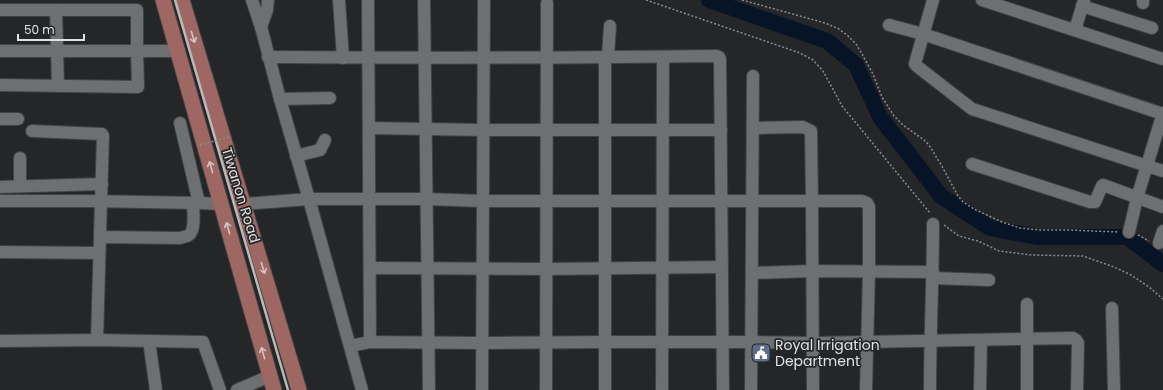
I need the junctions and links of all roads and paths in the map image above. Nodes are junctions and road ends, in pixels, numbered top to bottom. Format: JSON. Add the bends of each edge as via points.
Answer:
{"nodes":[{"id":1,"x":164,"y":0,"type":"edge"},
{"id":2,"x":182,"y":0,"type":"edge"},
{"id":3,"x":252,"y":0,"type":"edge"},
{"id":4,"x":268,"y":0,"type":"edge"},
{"id":5,"x":338,"y":0,"type":"edge"},
{"id":6,"x":368,"y":0,"type":"edge"},
{"id":7,"x":424,"y":0,"type":"edge"},
{"id":8,"x":484,"y":0,"type":"edge"},
{"id":9,"x":646,"y":0,"type":"edge"},
{"id":10,"x":742,"y":0,"type":"edge"},
{"id":11,"x":933,"y":0,"type":"edge"},
{"id":12,"x":982,"y":0,"type":"edge"},
{"id":13,"x":547,"y":3,"type":"dead end"},
{"id":14,"x":1083,"y":3,"type":"edge"},
{"id":15,"x":52,"y":7,"type":"edge"},
{"id":16,"x":0,"y":10,"type":"edge"},
{"id":17,"x":889,"y":25,"type":"dead end"},
{"id":18,"x":610,"y":26,"type":"dead end"},
{"id":19,"x":261,"y":27,"type":"junction"},
{"id":20,"x":1152,"y":28,"type":"dead end"},
{"id":21,"x":1075,"y":30,"type":"junction"},
{"id":22,"x":923,"y":34,"type":"junction"},
{"id":23,"x":0,"y":51,"type":"edge"},
{"id":24,"x":57,"y":51,"type":"junction"},
{"id":25,"x":137,"y":51,"type":"junction"},
{"id":26,"x":179,"y":51,"type":"junction"},
{"id":27,"x":606,"y":56,"type":"junction"},
{"id":28,"x":268,"y":57,"type":"junction"},
{"id":29,"x":424,"y":57,"type":"junction"},
{"id":30,"x":546,"y":57,"type":"junction"},
{"id":31,"x":663,"y":57,"type":"junction"},
{"id":32,"x":343,"y":58,"type":"junction"},
{"id":33,"x":368,"y":58,"type":"junction"},
{"id":34,"x":484,"y":58,"type":"junction"},
{"id":35,"x":1163,"y":59,"type":"edge"},
{"id":36,"x":752,"y":76,"type":"dead end"},
{"id":37,"x":0,"y":85,"type":"edge"},
{"id":38,"x":58,"y":86,"type":"junction"},
{"id":39,"x":330,"y":98,"type":"dead end"},
{"id":40,"x":280,"y":99,"type":"junction"},
{"id":41,"x":1163,"y":114,"type":"edge"},
{"id":42,"x":0,"y":119,"type":"edge"},
{"id":43,"x":18,"y":119,"type":"dead end"},
{"id":44,"x":180,"y":123,"type":"dead end"},
{"id":45,"x":369,"y":128,"type":"junction"},
{"id":46,"x":752,"y":128,"type":"junction"},
{"id":47,"x":425,"y":129,"type":"junction"},
{"id":48,"x":484,"y":130,"type":"junction"},
{"id":49,"x":547,"y":130,"type":"junction"},
{"id":50,"x":605,"y":130,"type":"junction"},
{"id":51,"x":663,"y":130,"type":"junction"},
{"id":52,"x":721,"y":130,"type":"junction"},
{"id":53,"x":32,"y":131,"type":"dead end"},
{"id":54,"x":229,"y":137,"type":"dead end"},
{"id":55,"x":325,"y":140,"type":"dead end"},
{"id":56,"x":200,"y":145,"type":"dead end"},
{"id":57,"x":296,"y":156,"type":"junction"},
{"id":58,"x":20,"y":158,"type":"dead end"},
{"id":59,"x":972,"y":164,"type":"dead end"},
{"id":60,"x":1147,"y":166,"type":"junction"},
{"id":61,"x":1163,"y":171,"type":"edge"},
{"id":62,"x":102,"y":184,"type":"junction"},
{"id":63,"x":20,"y":186,"type":"junction"},
{"id":64,"x":0,"y":187,"type":"edge"},
{"id":65,"x":1137,"y":198,"type":"junction"},
{"id":66,"x":309,"y":199,"type":"junction"},
{"id":67,"x":369,"y":199,"type":"junction"},
{"id":68,"x":426,"y":199,"type":"junction"},
{"id":69,"x":605,"y":200,"type":"junction"},
{"id":70,"x":0,"y":201,"type":"edge"},
{"id":71,"x":101,"y":201,"type":"junction"},
{"id":72,"x":483,"y":201,"type":"junction"},
{"id":73,"x":546,"y":201,"type":"junction"},
{"id":74,"x":662,"y":201,"type":"junction"},
{"id":75,"x":721,"y":201,"type":"junction"},
{"id":76,"x":752,"y":201,"type":"junction"},
{"id":77,"x":812,"y":202,"type":"junction"},
{"id":78,"x":196,"y":203,"type":"junction"},
{"id":79,"x":221,"y":204,"type":"junction"},
{"id":80,"x":244,"y":204,"type":"junction"},
{"id":81,"x":1163,"y":207,"type":"edge"},
{"id":82,"x":935,"y":221,"type":"junction"},
{"id":83,"x":1163,"y":230,"type":"edge"},
{"id":84,"x":1129,"y":232,"type":"junction"},
{"id":85,"x":100,"y":237,"type":"junction"},
{"id":86,"x":1154,"y":243,"type":"joint"},
{"id":87,"x":0,"y":252,"type":"edge"},
{"id":88,"x":99,"y":253,"type":"junction"},
{"id":89,"x":722,"y":267,"type":"junction"},
{"id":90,"x":370,"y":268,"type":"junction"},
{"id":91,"x":427,"y":268,"type":"junction"},
{"id":92,"x":605,"y":268,"type":"junction"},
{"id":93,"x":662,"y":268,"type":"junction"},
{"id":94,"x":483,"y":269,"type":"junction"},
{"id":95,"x":546,"y":269,"type":"junction"},
{"id":96,"x":812,"y":271,"type":"junction"},
{"id":97,"x":869,"y":271,"type":"junction"},
{"id":98,"x":752,"y":273,"type":"junction"},
{"id":99,"x":933,"y":275,"type":"junction"},
{"id":100,"x":989,"y":280,"type":"dead end"},
{"id":101,"x":1163,"y":299,"type":"edge"},
{"id":102,"x":1027,"y":304,"type":"dead end"},
{"id":103,"x":1112,"y":308,"type":"dead end"},
{"id":104,"x":97,"y":340,"type":"junction"},
{"id":105,"x":981,"y":340,"type":"junction"},
{"id":106,"x":1027,"y":340,"type":"junction"},
{"id":107,"x":0,"y":341,"type":"edge"},
{"id":108,"x":149,"y":341,"type":"junction"},
{"id":109,"x":930,"y":341,"type":"junction"},
{"id":110,"x":370,"y":342,"type":"junction"},
{"id":111,"x":428,"y":342,"type":"junction"},
{"id":112,"x":546,"y":342,"type":"junction"},
{"id":113,"x":605,"y":342,"type":"junction"},
{"id":114,"x":662,"y":342,"type":"junction"},
{"id":115,"x":723,"y":342,"type":"junction"},
{"id":116,"x":751,"y":342,"type":"junction"},
{"id":117,"x":482,"y":343,"type":"junction"},
{"id":118,"x":813,"y":343,"type":"junction"},
{"id":119,"x":867,"y":343,"type":"junction"},
{"id":120,"x":350,"y":346,"type":"junction"},
{"id":121,"x":272,"y":383,"type":"edge"},
{"id":122,"x":156,"y":390,"type":"edge"},
{"id":123,"x":220,"y":390,"type":"edge"},
{"id":124,"x":237,"y":390,"type":"edge"},
{"id":125,"x":299,"y":390,"type":"edge"},
{"id":126,"x":362,"y":390,"type":"edge"},
{"id":127,"x":429,"y":390,"type":"edge"},
{"id":128,"x":482,"y":390,"type":"edge"},
{"id":129,"x":546,"y":390,"type":"edge"},
{"id":130,"x":605,"y":390,"type":"edge"},
{"id":131,"x":662,"y":390,"type":"edge"},
{"id":132,"x":723,"y":390,"type":"edge"},
{"id":133,"x":751,"y":390,"type":"edge"},
{"id":134,"x":813,"y":390,"type":"edge"},
{"id":135,"x":866,"y":390,"type":"edge"},
{"id":136,"x":930,"y":390,"type":"edge"},
{"id":137,"x":980,"y":390,"type":"edge"},
{"id":138,"x":1026,"y":390,"type":"edge"},
{"id":139,"x":1077,"y":390,"type":"edge"},
{"id":140,"x":1114,"y":390,"type":"edge"}],
"edges":[{"from":1,"to":26,"type":"main road","name":"Tiwanon Road"},
{"from":2,"to":80,"type":"main road","name":"Tiwanon Road","one_way":true},
{"from":3,"to":19,"type":"street"},
{"from":4,"to":19,"type":"street"},
{"from":5,"to":32,"type":"street"},
{"from":6,"to":33,"type":"street"},
{"from":7,"to":29,"type":"street"},
{"from":8,"to":34,"type":"street"},
{"from":9,"to":82,"type":"path","via":[[800,53],[813,60],[823,71],[842,106]]},
{"from":10,"to":84,"type":"path","via":[[825,23],[847,35],[862,54],[894,116],[929,145],[958,196],[974,209],[1002,222],[1026,229]]},
{"from":11,"to":22,"type":"street"},
{"from":12,"to":21,"type":"street"},
{"from":13,"to":30,"type":"street"},
{"from":14,"to":20,"type":"street"},
{"from":14,"to":21,"type":"street"},
{"from":15,"to":16,"type":"street"},
{"from":15,"to":24,"type":"street"},
{"from":15,"to":25,"type":"street","via":[[137,10]]},
{"from":17,"to":22,"type":"street"},
{"from":18,"to":27,"type":"street"},
{"from":19,"to":28,"type":"street"},
{"from":21,"to":35,"type":"street"},
{"from":22,"to":41,"type":"street"},
{"from":22,"to":60,"type":"street","via":[[915,64],[972,109]]},
{"from":23,"to":24,"type":"street"},
{"from":24,"to":25,"type":"street"},
{"from":24,"to":38,"type":"street"},
{"from":25,"to":26,"type":"street"},
{"from":25,"to":38,"type":"street","via":[[138,87]]},
{"from":79,"to":26,"type":"main road","name":"Tiwanon Road","one_way":true},
{"from":27,"to":30,"type":"street"},
{"from":27,"to":31,"type":"street"},
{"from":27,"to":50,"type":"street"},
{"from":28,"to":32,"type":"street"},
{"from":28,"to":40,"type":"street"},
{"from":29,"to":33,"type":"street"},
{"from":29,"to":34,"type":"street"},
{"from":29,"to":47,"type":"street"},
{"from":30,"to":34,"type":"street"},
{"from":30,"to":49,"type":"street"},
{"from":31,"to":51,"type":"street"},
{"from":31,"to":52,"type":"street","via":[[719,57]]},
{"from":32,"to":33,"type":"street"},
{"from":33,"to":45,"type":"street"},
{"from":34,"to":48,"type":"street"},
{"from":36,"to":46,"type":"street"},
{"from":37,"to":38,"type":"street"},
{"from":39,"to":40,"type":"street"},
{"from":40,"to":57,"type":"street"},
{"from":41,"to":60,"type":"street"},
{"from":42,"to":43,"type":"street"},
{"from":44,"to":78,"type":"street"},
{"from":45,"to":47,"type":"street"},
{"from":45,"to":67,"type":"street"},
{"from":46,"to":76,"type":"street"},
{"from":46,"to":77,"type":"street","via":[[803,127],[811,131]]},
{"from":47,"to":48,"type":"street"},
{"from":47,"to":68,"type":"street"},
{"from":48,"to":49,"type":"street"},
{"from":48,"to":72,"type":"street"},
{"from":49,"to":50,"type":"street"},
{"from":49,"to":73,"type":"street"},
{"from":50,"to":51,"type":"street"},
{"from":50,"to":69,"type":"street"},
{"from":51,"to":52,"type":"street"},
{"from":51,"to":74,"type":"street"},
{"from":52,"to":75,"type":"street"},
{"from":53,"to":62,"type":"street","via":[[102,134]]},
{"from":54,"to":56,"type":"path","bridge":true},
{"from":55,"to":57,"type":"street","via":[[320,150]]},
{"from":57,"to":66,"type":"street"},
{"from":58,"to":63,"type":"street"},
{"from":59,"to":65,"type":"street","via":[[1090,202],[1095,202],[1104,185]]},
{"from":60,"to":61,"type":"street"},
{"from":60,"to":65,"type":"street"},
{"from":62,"to":63,"type":"street"},
{"from":62,"to":71,"type":"street"},
{"from":63,"to":64,"type":"street"},
{"from":65,"to":81,"type":"street"},
{"from":65,"to":84,"type":"street"},
{"from":66,"to":67,"type":"street"},
{"from":66,"to":80,"type":"street"},
{"from":66,"to":120,"type":"street"},
{"from":67,"to":68,"type":"street"},
{"from":67,"to":90,"type":"street"},
{"from":68,"to":72,"type":"street"},
{"from":68,"to":91,"type":"street"},
{"from":69,"to":73,"type":"street"},
{"from":69,"to":74,"type":"street"},
{"from":69,"to":92,"type":"street"},
{"from":70,"to":71,"type":"street"},
{"from":71,"to":78,"type":"street"},
{"from":71,"to":85,"type":"street"},
{"from":72,"to":73,"type":"street"},
{"from":72,"to":94,"type":"street"},
{"from":73,"to":95,"type":"street"},
{"from":74,"to":75,"type":"street"},
{"from":74,"to":93,"type":"street"},
{"from":75,"to":76,"type":"street"},
{"from":75,"to":89,"type":"street"},
{"from":76,"to":77,"type":"street"},
{"from":76,"to":98,"type":"street"},
{"from":77,"to":96,"type":"street"},
{"from":77,"to":97,"type":"street","via":[[867,203]]},
{"from":78,"to":79,"type":"street"},
{"from":78,"to":85,"type":"street","via":[[193,226],[188,236]]},
{"from":79,"to":80,"type":"main road"},
{"from":121,"to":79,"type":"main road","name":"Tiwanon Road","one_way":true},
{"from":80,"to":125,"type":"main road","name":"Tiwanon Road","one_way":true},
{"from":82,"to":99,"type":"street"},
{"from":82,"to":101,"type":"path","via":[[959,236],[999,251],[1032,255],[1083,256],[1132,276]]},
{"from":83,"to":86,"type":"street"},
{"from":84,"to":86,"type":"path"},
{"from":85,"to":88,"type":"street"},
{"from":87,"to":88,"type":"street"},
{"from":88,"to":104,"type":"street"},
{"from":89,"to":93,"type":"street"},
{"from":89,"to":115,"type":"street"},
{"from":90,"to":91,"type":"street"},
{"from":90,"to":110,"type":"street"},
{"from":91,"to":94,"type":"street"},
{"from":91,"to":111,"type":"street"},
{"from":92,"to":93,"type":"street"},
{"from":92,"to":95,"type":"street"},
{"from":92,"to":113,"type":"street"},
{"from":93,"to":114,"type":"street"},
{"from":94,"to":95,"type":"street"},
{"from":94,"to":117,"type":"street"},
{"from":95,"to":112,"type":"street"},
{"from":96,"to":97,"type":"street"},
{"from":96,"to":98,"type":"street"},
{"from":96,"to":118,"type":"street"},
{"from":97,"to":99,"type":"street"},
{"from":97,"to":119,"type":"street"},
{"from":98,"to":116,"type":"street"},
{"from":99,"to":100,"type":"street"},
{"from":99,"to":109,"type":"street"},
{"from":102,"to":106,"type":"street"},
{"from":103,"to":140,"type":"street"},
{"from":104,"to":107,"type":"street"},
{"from":104,"to":108,"type":"street"},
{"from":105,"to":106,"type":"street"},
{"from":105,"to":109,"type":"street"},
{"from":105,"to":137,"type":"street"},
{"from":106,"to":138,"type":"street"},
{"from":106,"to":139,"type":"street","via":[[1076,340]]},
{"from":108,"to":122,"type":"street"},
{"from":108,"to":123,"type":"street","via":[[203,342]]},
{"from":109,"to":119,"type":"street"},
{"from":109,"to":136,"type":"street"},
{"from":110,"to":111,"type":"street"},
{"from":110,"to":120,"type":"street"},
{"from":111,"to":117,"type":"street"},
{"from":111,"to":127,"type":"street"},
{"from":112,"to":113,"type":"street"},
{"from":112,"to":117,"type":"street"},
{"from":112,"to":129,"type":"street"},
{"from":113,"to":114,"type":"street"},
{"from":113,"to":130,"type":"street"},
{"from":114,"to":115,"type":"street"},
{"from":114,"to":131,"type":"street"},
{"from":115,"to":116,"type":"street"},
{"from":115,"to":132,"type":"street"},
{"from":116,"to":118,"type":"street"},
{"from":116,"to":133,"type":"street"},
{"from":117,"to":128,"type":"street"},
{"from":118,"to":119,"type":"street"},
{"from":118,"to":134,"type":"street"},
{"from":119,"to":135,"type":"street"},
{"from":120,"to":126,"type":"street"},
{"from":121,"to":124,"type":"street"}]}
